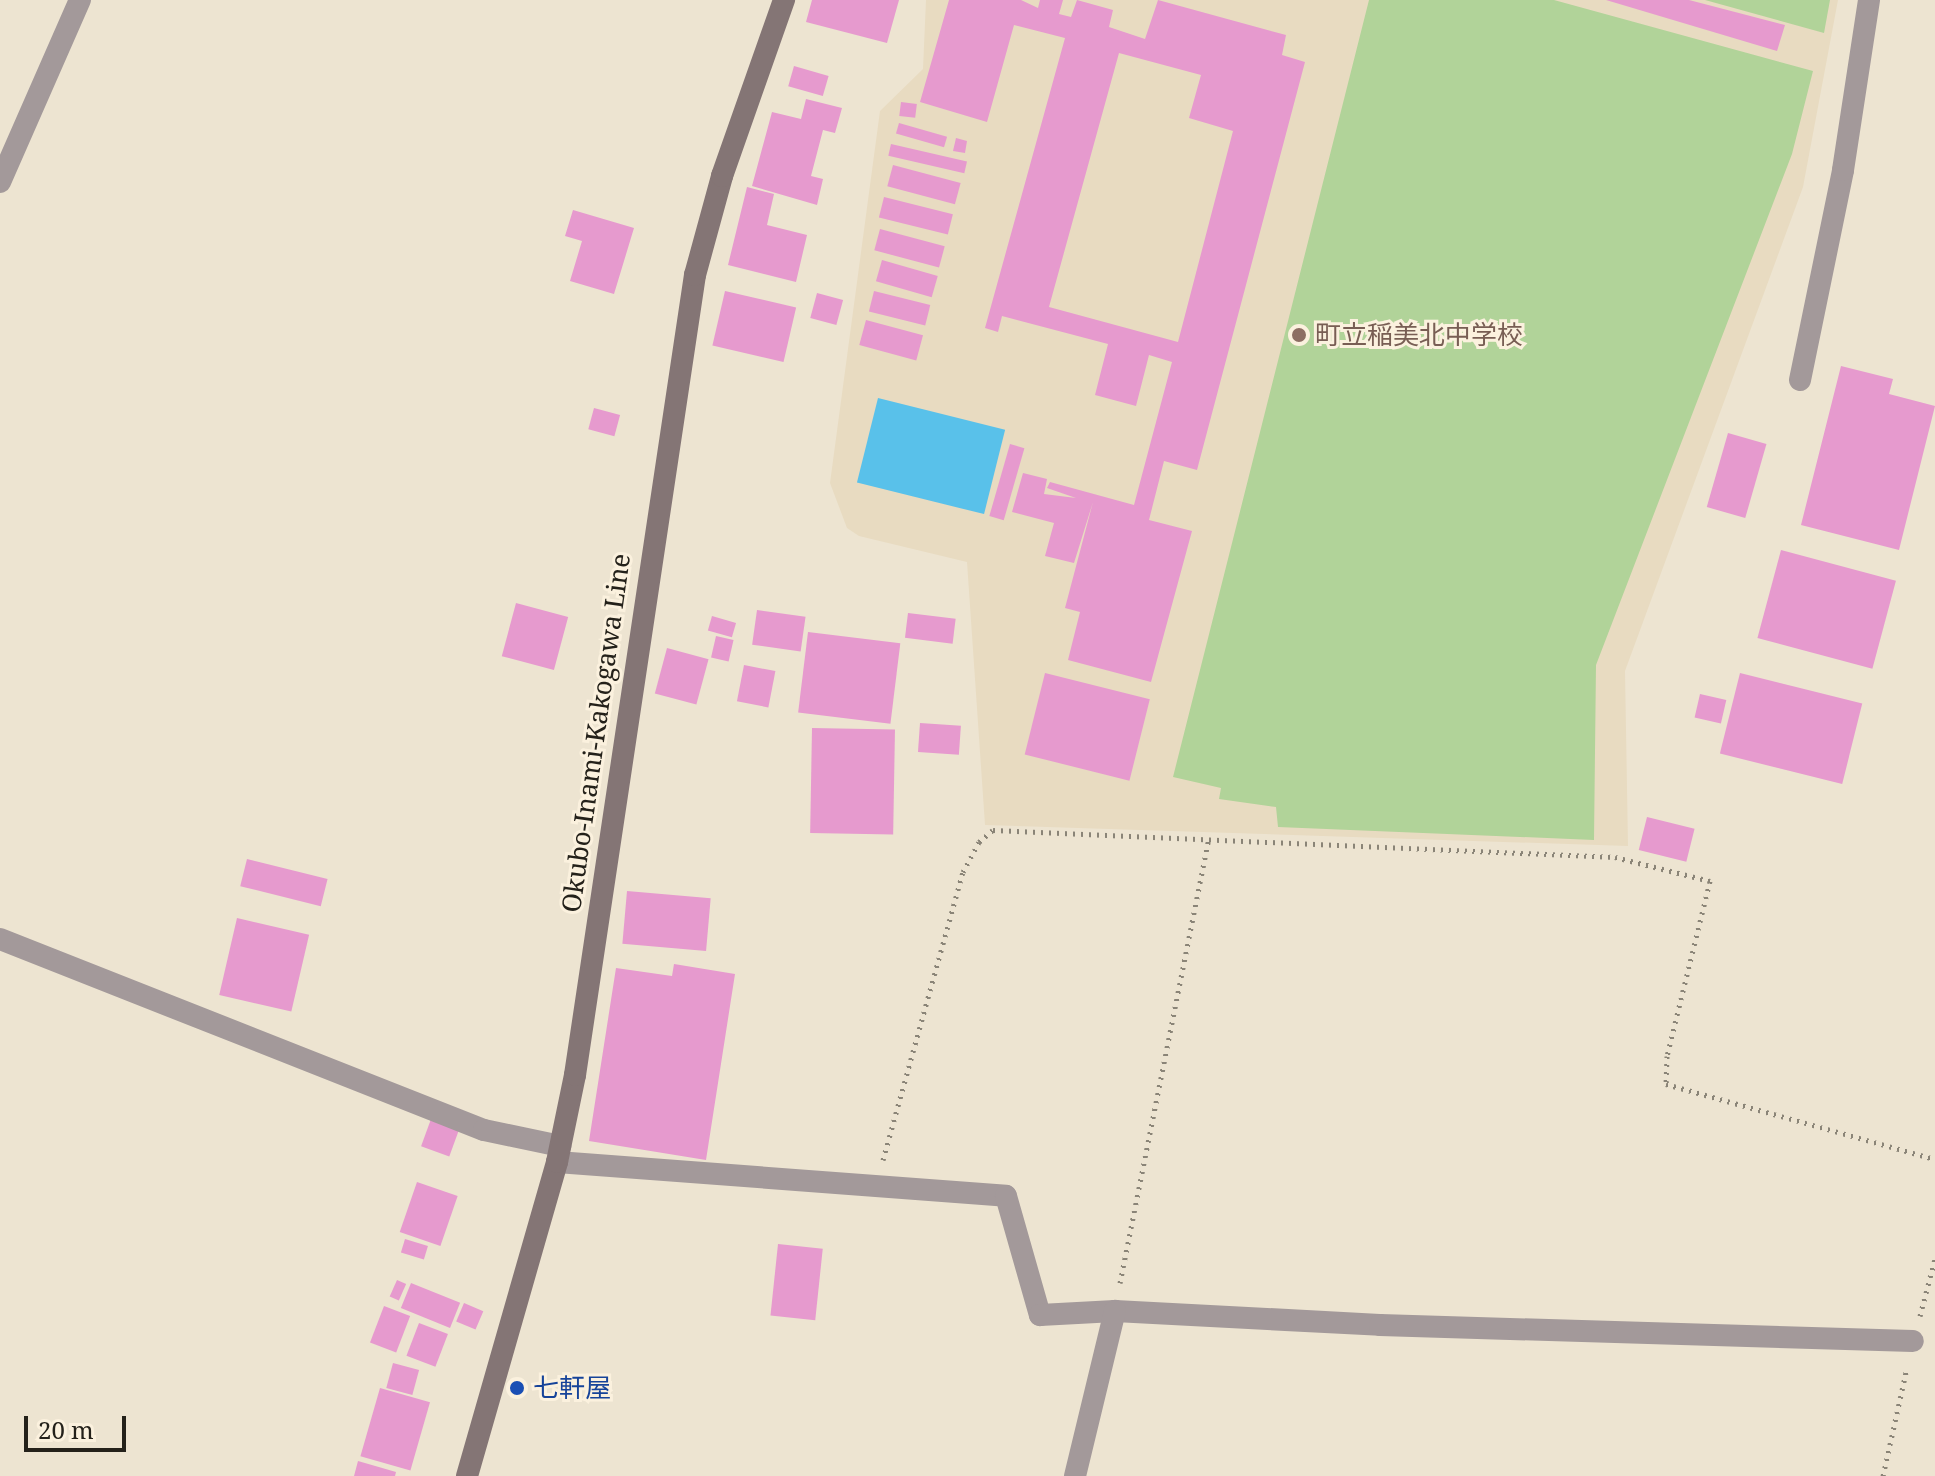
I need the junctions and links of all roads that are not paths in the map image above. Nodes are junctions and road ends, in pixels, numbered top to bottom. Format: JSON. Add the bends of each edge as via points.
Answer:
{"nodes":[{"id":1,"x":80,"y":0,"type":"edge"},
{"id":2,"x":784,"y":0,"type":"edge"},
{"id":3,"x":1869,"y":0,"type":"edge"},
{"id":4,"x":0,"y":182,"type":"edge"},
{"id":5,"x":1800,"y":380,"type":"dead end"},
{"id":6,"x":0,"y":939,"type":"edge"},
{"id":7,"x":559,"y":1154,"type":"junction"},
{"id":8,"x":1115,"y":1311,"type":"junction"},
{"id":9,"x":1913,"y":1341,"type":"road end"},
{"id":10,"x":467,"y":1476,"type":"edge"},
{"id":11,"x":1075,"y":1476,"type":"edge"}],
"edges":[{"from":1,"to":4,"type":"street"},
{"from":2,"to":7,"type":"main road","name":"Okubo-Inami-Kakogawa Line","via":[[722,176],[695,275]]},
{"from":3,"to":5,"type":"street","via":[[1843,170]]},
{"from":6,"to":7,"type":"street","via":[[484,1130]]},
{"from":7,"to":8,"type":"street","via":[[1006,1196],[1040,1315]]},
{"from":7,"to":10,"type":"main road","name":"Okubo-Inami-Kakogawa Line"},
{"from":8,"to":9,"type":"street","via":[[1380,1325]]},
{"from":8,"to":11,"type":"street"}]}
